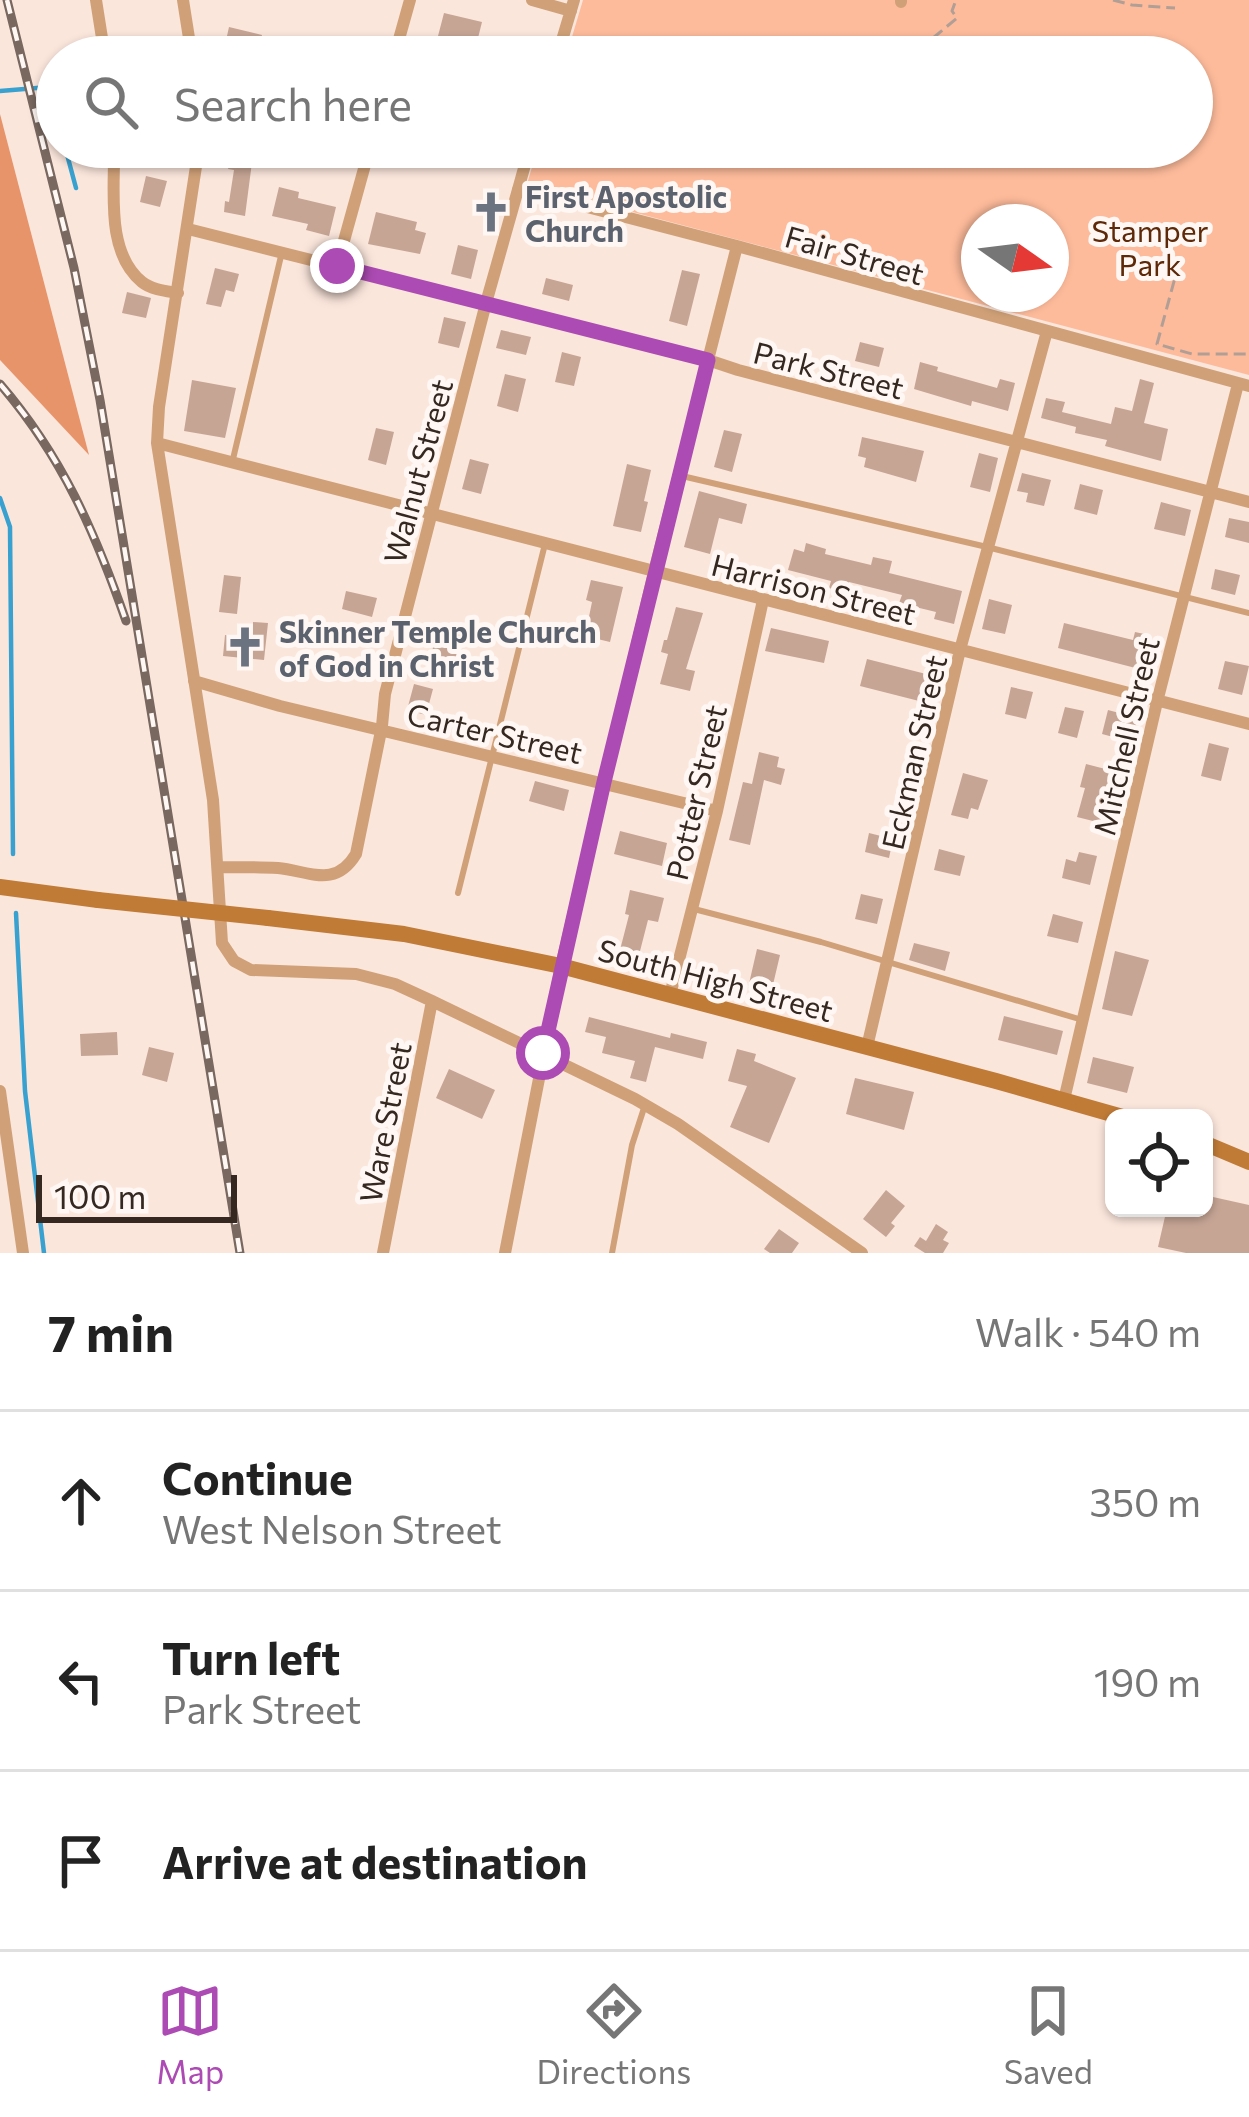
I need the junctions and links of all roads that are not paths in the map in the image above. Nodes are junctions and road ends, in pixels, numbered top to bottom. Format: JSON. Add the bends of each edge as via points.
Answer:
{"nodes":[{"id":1,"x":95,"y":0,"type":"edge"},
{"id":2,"x":183,"y":0,"type":"edge"},
{"id":3,"x":410,"y":0,"type":"edge"},
{"id":4,"x":532,"y":0,"type":"edge"},
{"id":5,"x":573,"y":5,"type":"edge"},
{"id":6,"x":101,"y":36,"type":"edge"},
{"id":7,"x":189,"y":36,"type":"edge"},
{"id":8,"x":400,"y":36,"type":"edge"},
{"id":9,"x":563,"y":36,"type":"edge"},
{"id":10,"x":115,"y":168,"type":"edge"},
{"id":11,"x":196,"y":168,"type":"edge"},
{"id":12,"x":364,"y":168,"type":"edge"},
{"id":13,"x":524,"y":168,"type":"edge"},
{"id":14,"x":518,"y":190,"type":"junction"},
{"id":15,"x":188,"y":229,"type":"junction"},
{"id":16,"x":737,"y":246,"type":"junction"},
{"id":17,"x":281,"y":252,"type":"junction"},
{"id":18,"x":337,"y":266,"type":"junction"},
{"id":19,"x":178,"y":293,"type":"junction"},
{"id":20,"x":486,"y":304,"type":"junction"},
{"id":21,"x":1047,"y":331,"type":"junction"},
{"id":22,"x":708,"y":360,"type":"junction"},
{"id":23,"x":1243,"y":385,"type":"edge"},
{"id":24,"x":1015,"y":441,"type":"junction"},
{"id":25,"x":158,"y":443,"type":"junction"},
{"id":26,"x":232,"y":462,"type":"junction"},
{"id":27,"x":678,"y":475,"type":"junction"},
{"id":28,"x":1211,"y":493,"type":"junction"},
{"id":29,"x":1249,"y":502,"type":"edge"},
{"id":30,"x":430,"y":514,"type":"junction"},
{"id":31,"x":545,"y":544,"type":"junction"},
{"id":32,"x":988,"y":547,"type":"junction"},
{"id":33,"x":654,"y":572,"type":"junction"},
{"id":34,"x":1183,"y":596,"type":"junction"},
{"id":35,"x":763,"y":600,"type":"junction"},
{"id":36,"x":1249,"y":613,"type":"edge"},
{"id":37,"x":960,"y":650,"type":"junction"},
{"id":38,"x":194,"y":681,"type":"junction"},
{"id":39,"x":1157,"y":702,"type":"junction"},
{"id":40,"x":1249,"y":724,"type":"edge"},
{"id":41,"x":381,"y":730,"type":"junction"},
{"id":42,"x":492,"y":755,"type":"junction"},
{"id":43,"x":604,"y":782,"type":"junction"},
{"id":44,"x":717,"y":811,"type":"junction"},
{"id":45,"x":219,"y":867,"type":"junction"},
{"id":46,"x":0,"y":887,"type":"edge"},
{"id":47,"x":458,"y":892,"type":"dead end"},
{"id":48,"x":692,"y":908,"type":"junction"},
{"id":49,"x":889,"y":962,"type":"junction"},
{"id":50,"x":561,"y":966,"type":"junction"},
{"id":51,"x":670,"y":995,"type":"junction"},
{"id":52,"x":432,"y":1001,"type":"junction"},
{"id":53,"x":1083,"y":1020,"type":"junction"},
{"id":54,"x":867,"y":1047,"type":"junction"},
{"id":55,"x":543,"y":1053,"type":"junction"},
{"id":56,"x":0,"y":1091,"type":"edge"},
{"id":57,"x":1064,"y":1100,"type":"junction"},
{"id":58,"x":645,"y":1105,"type":"junction"},
{"id":59,"x":1105,"y":1112,"type":"edge"},
{"id":60,"x":1213,"y":1147,"type":"edge"},
{"id":61,"x":1249,"y":1162,"type":"edge"},
{"id":62,"x":23,"y":1253,"type":"edge"},
{"id":63,"x":383,"y":1253,"type":"edge"},
{"id":64,"x":505,"y":1253,"type":"edge"},
{"id":65,"x":612,"y":1253,"type":"edge"},
{"id":66,"x":862,"y":1253,"type":"edge"}],
"edges":[{"from":1,"to":6,"type":"street"},
{"from":2,"to":7,"type":"street"},
{"from":3,"to":8,"type":"street"},
{"from":4,"to":5,"type":"street"},
{"from":5,"to":9,"type":"street"},
{"from":10,"to":19,"type":"street","via":[[119,247],[142,283]]},
{"from":11,"to":15,"type":"street"},
{"from":12,"to":18,"type":"street"},
{"from":13,"to":14,"type":"street","name":"Walnut Street"},
{"from":14,"to":16,"type":"street","name":"Fair Street"},
{"from":14,"to":20,"type":"street","name":"Walnut Street"},
{"from":15,"to":17,"type":"street","name":"Park Street"},
{"from":15,"to":19,"type":"street"},
{"from":16,"to":21,"type":"street","name":"Fair Street"},
{"from":16,"to":22,"type":"street"},
{"from":17,"to":18,"type":"street","name":"Park Street"},
{"from":17,"to":26,"type":"lane"},
{"from":18,"to":20,"type":"street","name":"Park Street"},
{"from":19,"to":25,"type":"street"},
{"from":20,"to":22,"type":"street","name":"Park Street"},
{"from":20,"to":30,"type":"street","name":"Walnut Street"},
{"from":21,"to":23,"type":"street","name":"Fair Street"},
{"from":21,"to":24,"type":"street","name":"Eckman Street"},
{"from":22,"to":24,"type":"street","name":"Park Street"},
{"from":22,"to":27,"type":"street"},
{"from":23,"to":28,"type":"street","name":"Mitchell Street"},
{"from":24,"to":28,"type":"street","name":"Park Street"},
{"from":24,"to":32,"type":"street","name":"Eckman Street"},
{"from":25,"to":26,"type":"street","name":"Harrison Street"},
{"from":25,"to":38,"type":"street"},
{"from":26,"to":30,"type":"street","name":"Harrison Street"},
{"from":27,"to":32,"type":"lane"},
{"from":27,"to":33,"type":"street"},
{"from":28,"to":29,"type":"street","name":"Park Street"},
{"from":28,"to":34,"type":"street","name":"Mitchell Street"},
{"from":30,"to":31,"type":"street","name":"Harrison Street"},
{"from":30,"to":41,"type":"street","name":"Walnut Street"},
{"from":31,"to":33,"type":"street","name":"Harrison Street"},
{"from":31,"to":42,"type":"lane"},
{"from":32,"to":34,"type":"lane"},
{"from":32,"to":37,"type":"street","name":"Eckman Street"},
{"from":33,"to":35,"type":"street","name":"Harrison Street"},
{"from":33,"to":43,"type":"street"},
{"from":34,"to":36,"type":"lane"},
{"from":34,"to":39,"type":"street","name":"Mitchell Street"},
{"from":35,"to":37,"type":"street","name":"Harrison Street"},
{"from":35,"to":44,"type":"street","name":"Potter Street"},
{"from":37,"to":39,"type":"street","name":"Harrison Street"},
{"from":37,"to":49,"type":"street","name":"Eckman Street"},
{"from":38,"to":41,"type":"street","name":"Carter Street"},
{"from":38,"to":45,"type":"street"},
{"from":39,"to":40,"type":"street","name":"Harrison Street"},
{"from":39,"to":53,"type":"street","name":"Mitchell Street"},
{"from":41,"to":42,"type":"street","name":"Carter Street"},
{"from":41,"to":45,"type":"street","name":"Walnut Street","via":[[349,864],[322,876]]},
{"from":42,"to":43,"type":"street","name":"Carter Street"},
{"from":42,"to":47,"type":"lane"},
{"from":43,"to":44,"type":"street","name":"Carter Street"},
{"from":43,"to":50,"type":"street"},
{"from":44,"to":48,"type":"street","name":"Potter Street"},
{"from":45,"to":52,"type":"street","via":[[224,947],[245,968],[373,977]]},
{"from":46,"to":50,"type":"main road","name":"South High Street","bridge":true,"via":[[404,934]]},
{"from":48,"to":49,"type":"lane"},
{"from":48,"to":51,"type":"street","name":"Potter Street"},
{"from":49,"to":53,"type":"lane"},
{"from":49,"to":54,"type":"street","name":"Eckman Street"},
{"from":50,"to":51,"type":"main road","name":"South High Street"},
{"from":50,"to":55,"type":"street"},
{"from":51,"to":54,"type":"main road","name":"South High Street"},
{"from":52,"to":55,"type":"street"},
{"from":52,"to":63,"type":"street","name":"Ware Street"},
{"from":53,"to":57,"type":"street","name":"Mitchell Street"},
{"from":54,"to":57,"type":"main road","name":"South High Street"},
{"from":55,"to":58,"type":"street"},
{"from":55,"to":64,"type":"street"},
{"from":56,"to":62,"type":"street"},
{"from":57,"to":59,"type":"main road","name":"South High Street"},
{"from":58,"to":65,"type":"lane"},
{"from":58,"to":66,"type":"street"},
{"from":60,"to":61,"type":"main road"}]}
